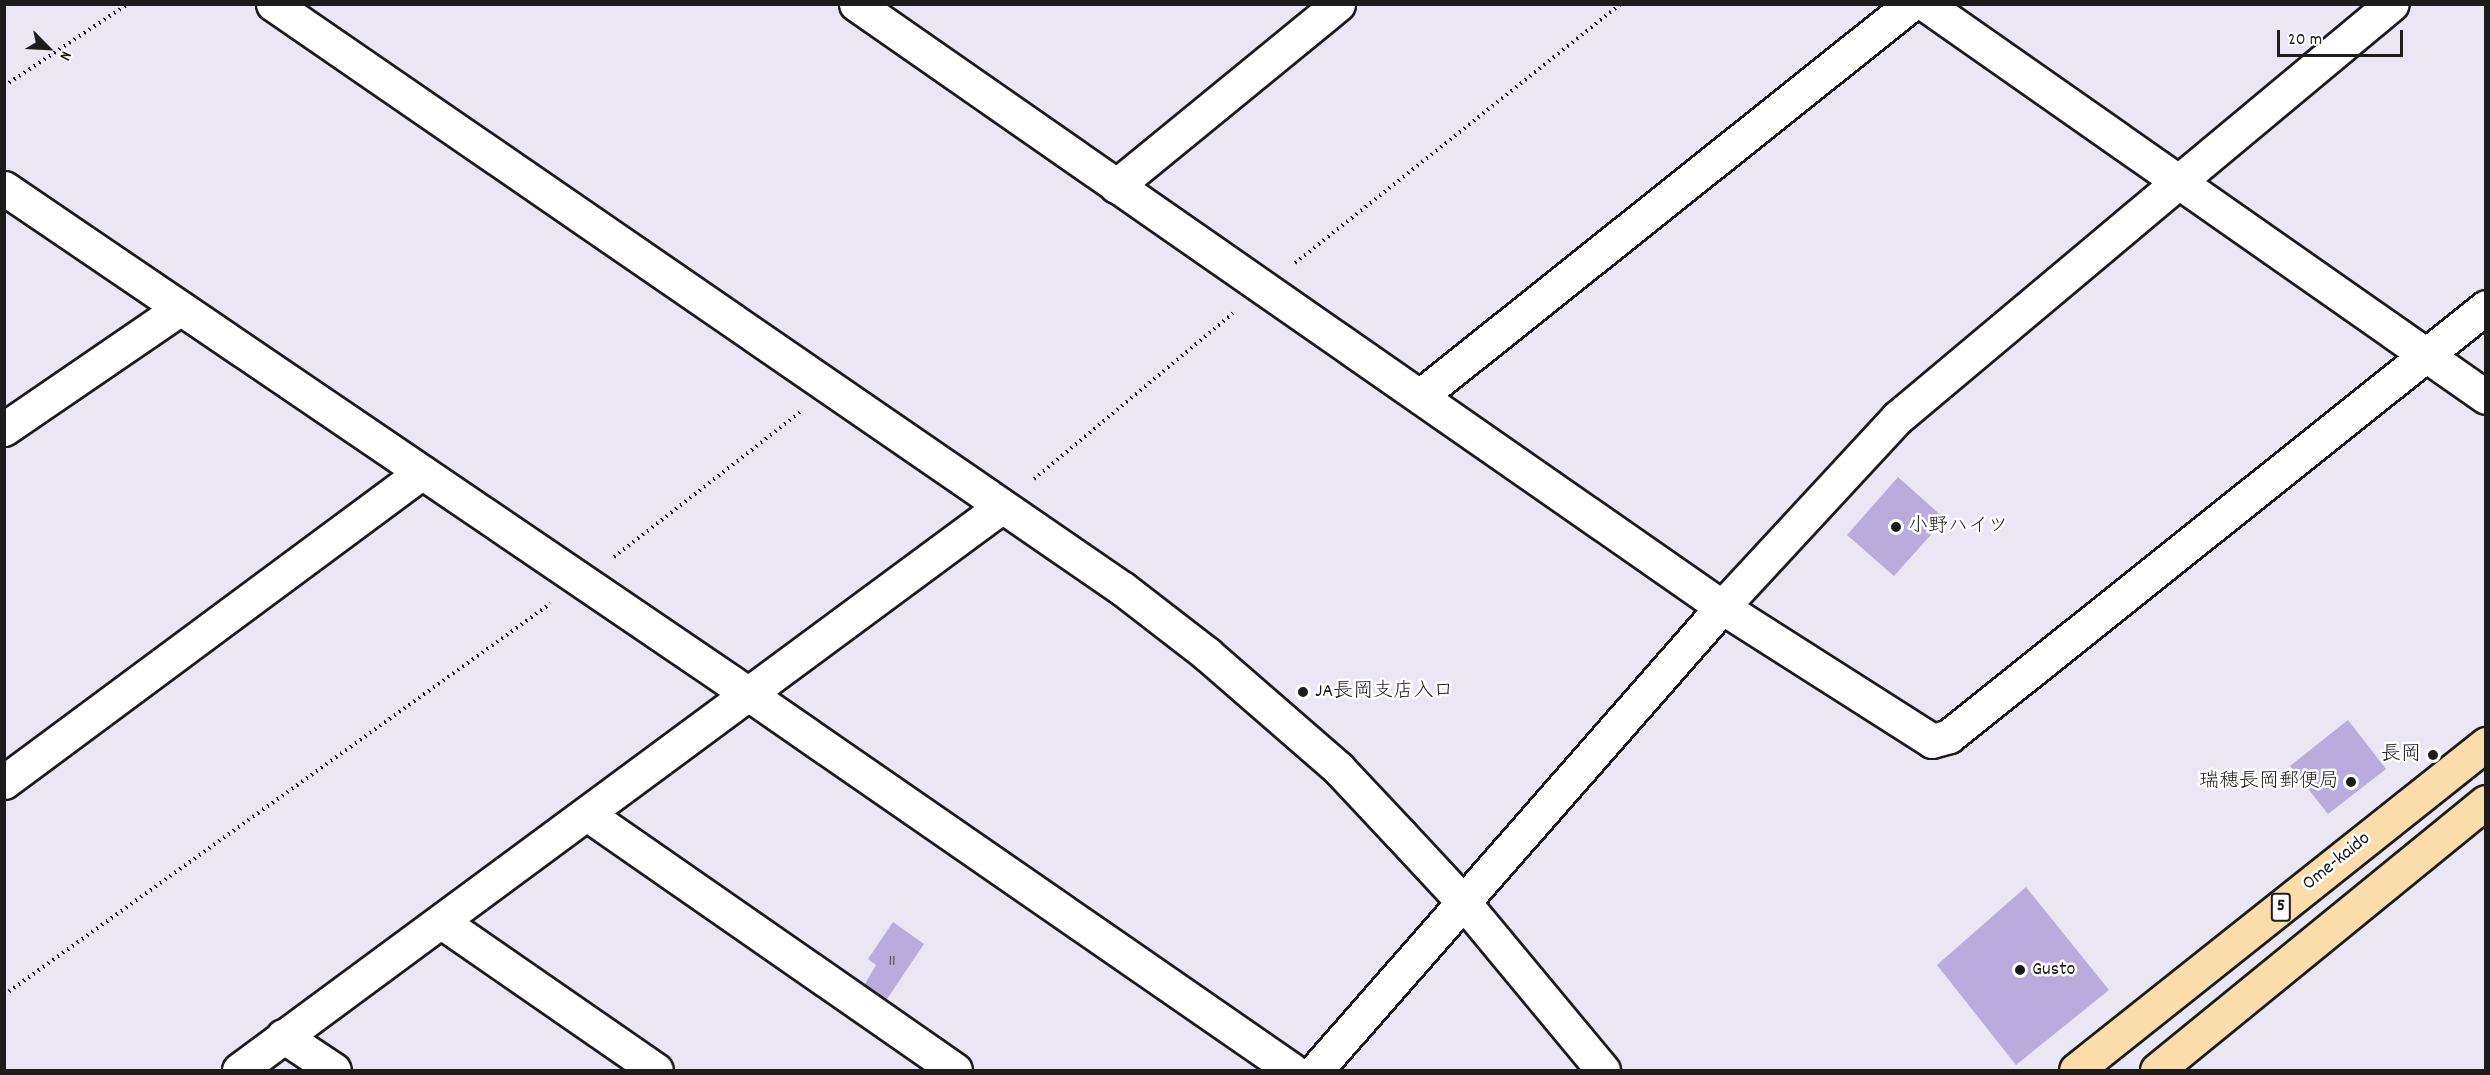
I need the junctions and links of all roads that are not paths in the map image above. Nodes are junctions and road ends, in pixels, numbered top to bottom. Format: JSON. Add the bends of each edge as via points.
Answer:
{"nodes":[{"id":1,"x":273,"y":4,"type":"edge"},
{"id":2,"x":856,"y":4,"type":"edge"},
{"id":3,"x":1338,"y":4,"type":"edge"},
{"id":4,"x":1911,"y":4,"type":"edge"},
{"id":5,"x":1925,"y":4,"type":"edge"},
{"id":6,"x":2392,"y":4,"type":"edge"},
{"id":7,"x":2178,"y":182,"type":"junction"},
{"id":8,"x":1116,"y":186,"type":"junction"},
{"id":9,"x":4,"y":188,"type":"edge"},
{"id":10,"x":2486,"y":307,"type":"edge"},
{"id":11,"x":181,"y":308,"type":"junction"},
{"id":12,"x":2425,"y":354,"type":"junction"},
{"id":13,"x":1420,"y":396,"type":"junction"},
{"id":14,"x":2486,"y":397,"type":"edge"},
{"id":15,"x":4,"y":429,"type":"edge"},
{"id":16,"x":422,"y":472,"type":"junction"},
{"id":17,"x":1001,"y":507,"type":"junction"},
{"id":18,"x":1722,"y":607,"type":"junction"},
{"id":19,"x":750,"y":695,"type":"junction"},
{"id":20,"x":2486,"y":744,"type":"edge"},
{"id":21,"x":4,"y":782,"type":"edge"},
{"id":22,"x":2486,"y":802,"type":"edge"},
{"id":23,"x":587,"y":814,"type":"junction"},
{"id":24,"x":1465,"y":904,"type":"junction"},
{"id":25,"x":442,"y":922,"type":"junction"},
{"id":26,"x":283,"y":1036,"type":"junction"},
{"id":27,"x":239,"y":1071,"type":"edge"},
{"id":28,"x":334,"y":1071,"type":"edge"},
{"id":29,"x":656,"y":1071,"type":"edge"},
{"id":30,"x":955,"y":1071,"type":"edge"},
{"id":31,"x":1292,"y":1071,"type":"edge"},
{"id":32,"x":1316,"y":1071,"type":"edge"},
{"id":33,"x":1603,"y":1071,"type":"edge"},
{"id":34,"x":2076,"y":1071,"type":"edge"},
{"id":35,"x":2157,"y":1071,"type":"edge"}],
"edges":[{"from":1,"to":17,"type":"street"},
{"from":2,"to":8,"type":"street"},
{"from":3,"to":8,"type":"street"},
{"from":4,"to":13,"type":"street"},
{"from":5,"to":7,"type":"street"},
{"from":6,"to":7,"type":"street"},
{"from":7,"to":12,"type":"street"},
{"from":7,"to":18,"type":"street","via":[[1897,418]]},
{"from":8,"to":13,"type":"street"},
{"from":9,"to":11,"type":"street"},
{"from":10,"to":12,"type":"street"},
{"from":11,"to":15,"type":"street"},
{"from":11,"to":16,"type":"street"},
{"from":12,"to":14,"type":"street"},
{"from":12,"to":18,"type":"street","via":[[1949,736],[1932,741],[1915,734]]},
{"from":13,"to":18,"type":"street"},
{"from":16,"to":19,"type":"street"},
{"from":16,"to":21,"type":"street"},
{"from":17,"to":19,"type":"street"},
{"from":17,"to":24,"type":"street","via":[[1123,590],[1273,710],[1338,768]]},
{"from":18,"to":24,"type":"street"},
{"from":19,"to":23,"type":"street"},
{"from":19,"to":31,"type":"street"},
{"from":20,"to":34,"type":"main road","name":"Ome-kaido","number":"5"},
{"from":22,"to":35,"type":"main road"},
{"from":23,"to":25,"type":"street"},
{"from":23,"to":30,"type":"street"},
{"from":24,"to":32,"type":"street"},
{"from":24,"to":33,"type":"street"},
{"from":25,"to":26,"type":"street"},
{"from":25,"to":29,"type":"street"},
{"from":26,"to":27,"type":"street"},
{"from":26,"to":28,"type":"street"}]}
